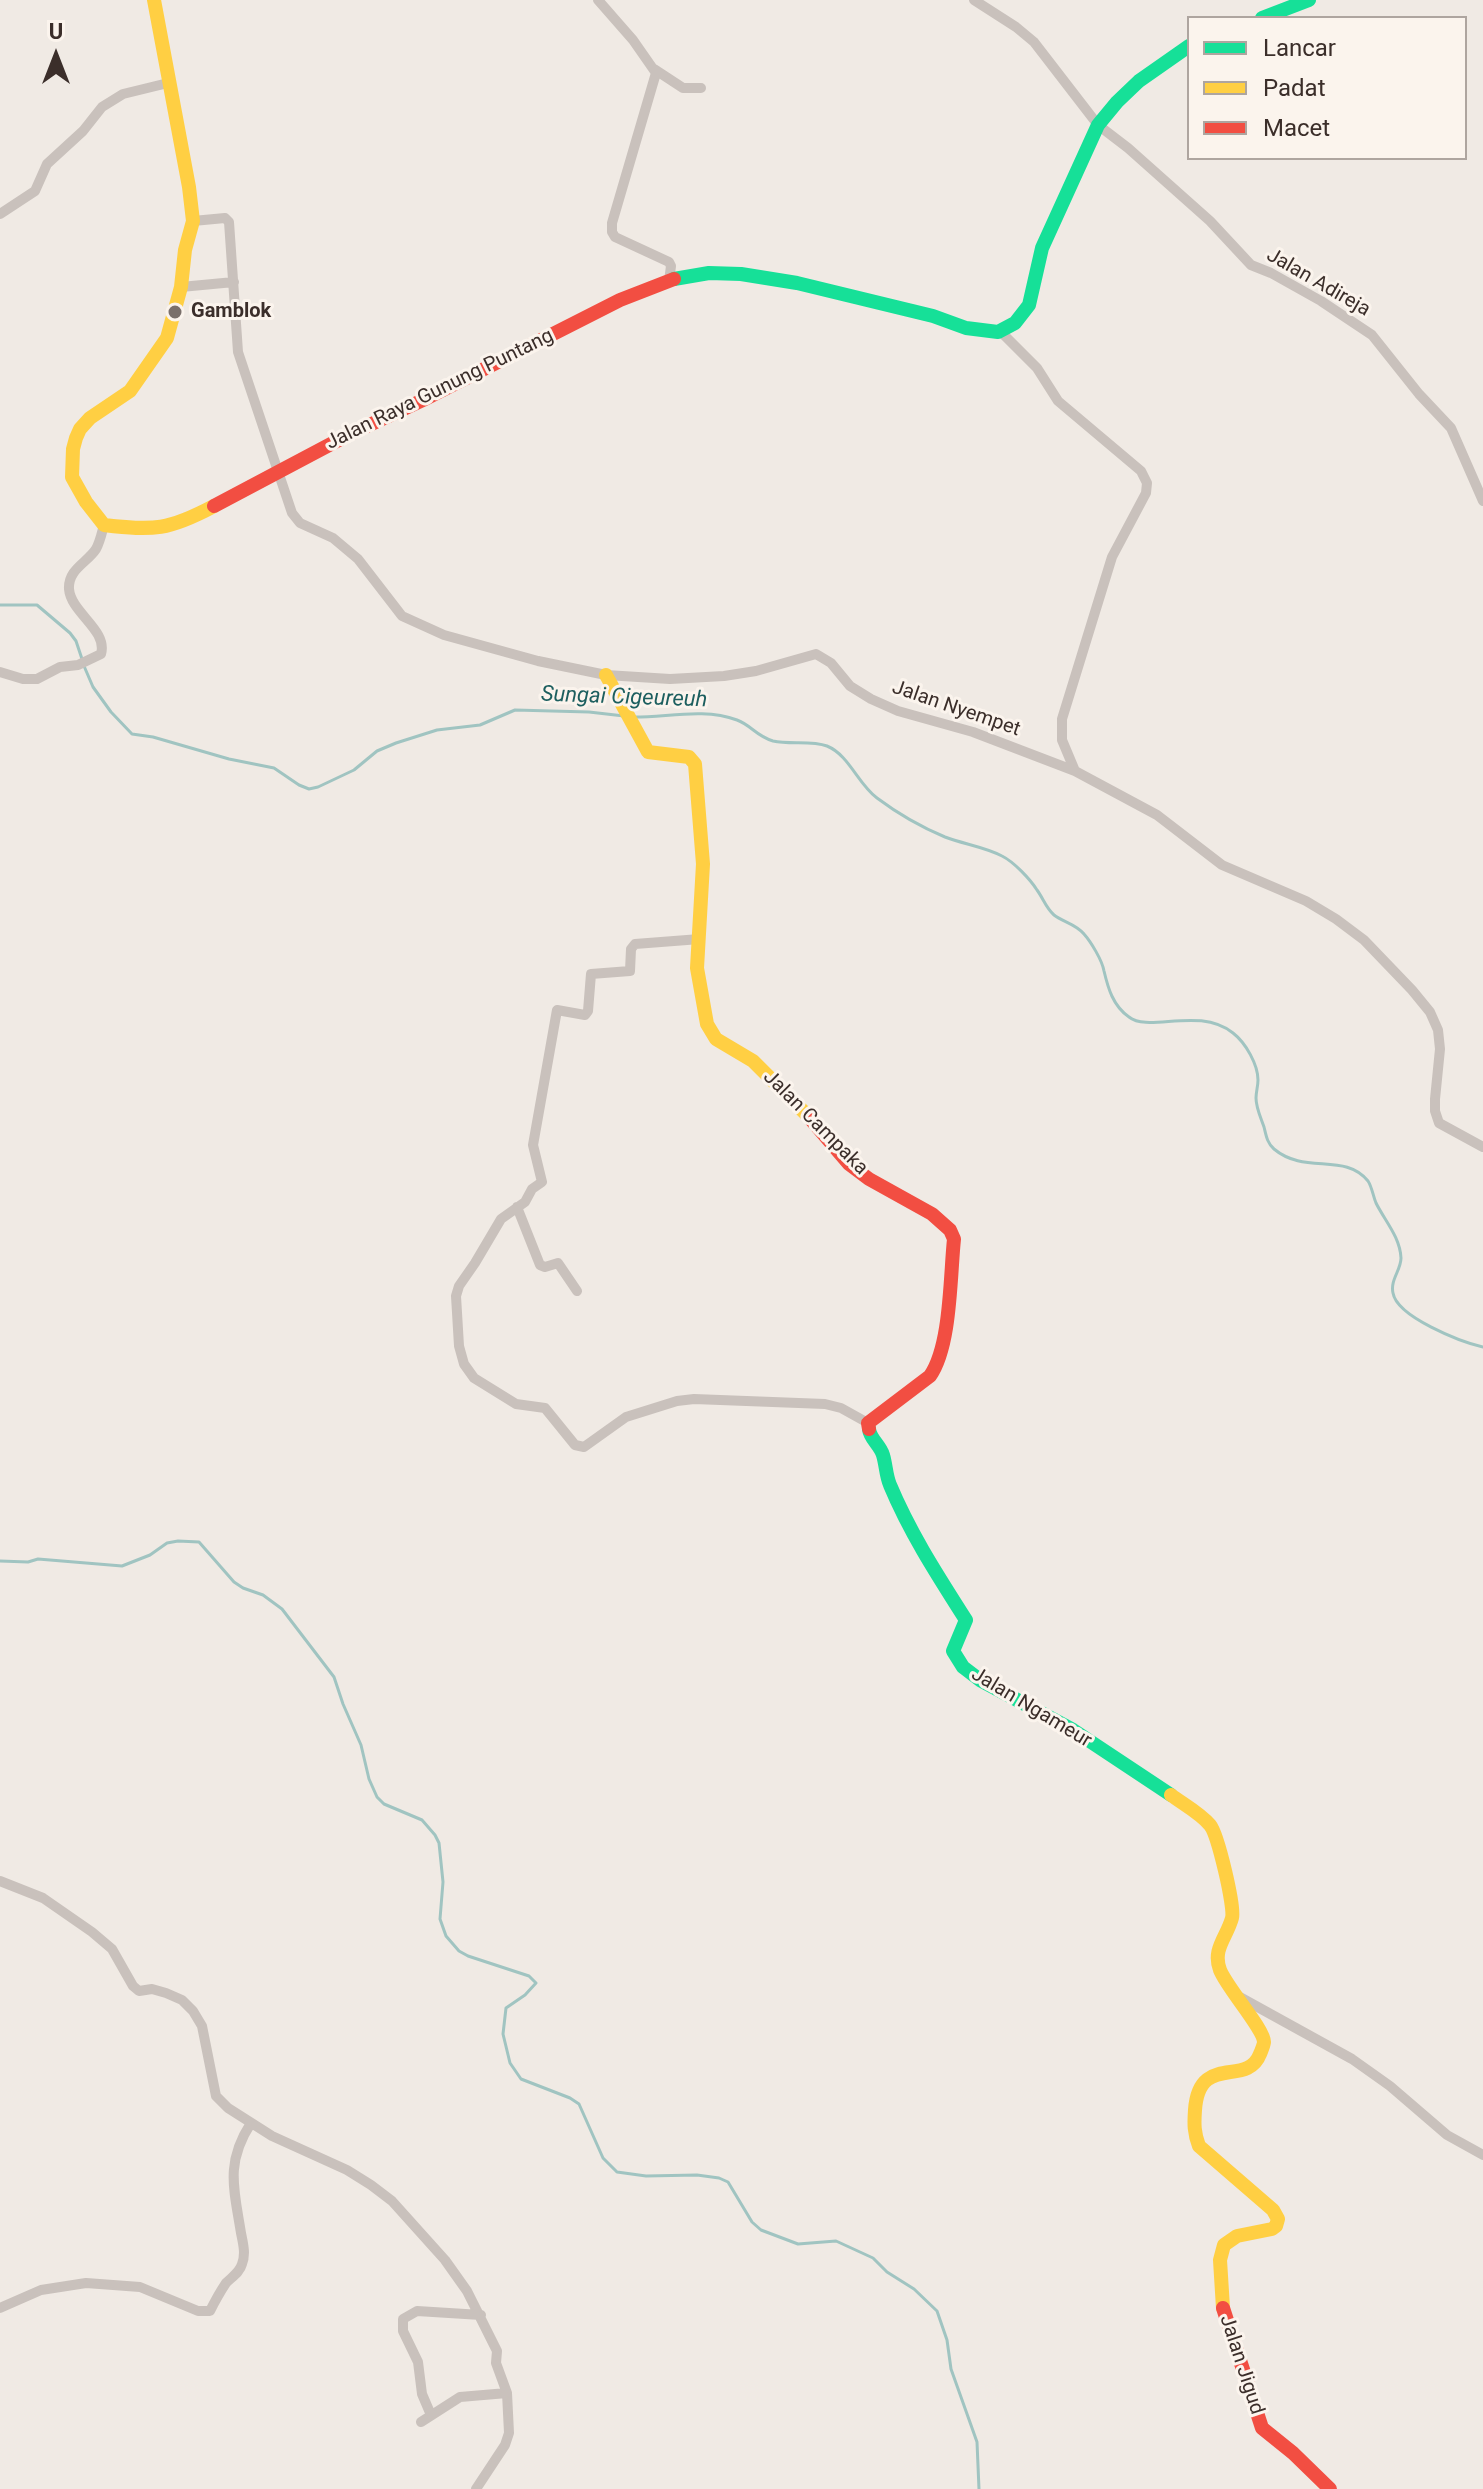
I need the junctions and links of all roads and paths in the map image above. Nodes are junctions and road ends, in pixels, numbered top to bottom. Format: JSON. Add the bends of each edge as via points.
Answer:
{"nodes":[{"id":1,"x":154,"y":0,"type":"edge"},
{"id":2,"x":598,"y":0,"type":"edge"},
{"id":3,"x":974,"y":0,"type":"edge"},
{"id":4,"x":1309,"y":0,"type":"edge"},
{"id":5,"x":1267,"y":16,"type":"edge"},
{"id":6,"x":1187,"y":47,"type":"edge"},
{"id":7,"x":654,"y":69,"type":"junction"},
{"id":8,"x":168,"y":83,"type":"junction"},
{"id":9,"x":701,"y":88,"type":"dead end"},
{"id":10,"x":1098,"y":125,"type":"junction"},
{"id":11,"x":0,"y":214,"type":"edge"},
{"id":12,"x":193,"y":221,"type":"junction"},
{"id":13,"x":669,"y":281,"type":"junction"},
{"id":14,"x":234,"y":282,"type":"junction"},
{"id":15,"x":181,"y":287,"type":"junction"},
{"id":16,"x":1000,"y":331,"type":"junction"},
{"id":17,"x":277,"y":472,"type":"junction"},
{"id":18,"x":1483,"y":501,"type":"edge"},
{"id":19,"x":104,"y":525,"type":"junction"},
{"id":20,"x":0,"y":672,"type":"edge"},
{"id":21,"x":606,"y":675,"type":"junction"},
{"id":22,"x":1075,"y":771,"type":"junction"},
{"id":23,"x":700,"y":939,"type":"junction"},
{"id":24,"x":1483,"y":1147,"type":"edge"},
{"id":25,"x":517,"y":1207,"type":"junction"},
{"id":26,"x":577,"y":1291,"type":"dead end"},
{"id":27,"x":868,"y":1423,"type":"junction"},
{"id":28,"x":1168,"y":1793,"type":"joint"},
{"id":29,"x":0,"y":1881,"type":"edge"},
{"id":30,"x":1234,"y":1995,"type":"junction"},
{"id":31,"x":251,"y":2123,"type":"junction"},
{"id":32,"x":1483,"y":2155,"type":"edge"},
{"id":33,"x":0,"y":2308,"type":"edge"},
{"id":34,"x":481,"y":2315,"type":"junction"},
{"id":35,"x":507,"y":2393,"type":"junction"},
{"id":36,"x":476,"y":2489,"type":"edge"},
{"id":37,"x":1330,"y":2489,"type":"edge"}],
"edges":[{"from":1,"to":8,"type":"street"},
{"from":2,"to":7,"type":"street"},
{"from":3,"to":10,"type":"street","name":"Jalan Adireja","via":[[1034,42]]},
{"from":4,"to":5,"type":"street"},
{"from":6,"to":10,"type":"street","via":[[1147,74]]},
{"from":7,"to":9,"type":"street","via":[[683,88]]},
{"from":7,"to":13,"type":"street","via":[[611,227],[615,237],[669,262]]},
{"from":8,"to":11,"type":"street","via":[[123,94],[102,107],[47,164],[35,191]]},
{"from":8,"to":12,"type":"street"},
{"from":10,"to":16,"type":"street","via":[[1042,248],[1029,305],[1015,323]]},
{"from":10,"to":18,"type":"street","name":"Jalan Adireja","via":[[1210,221],[1251,265],[1372,335],[1451,428]]},
{"from":12,"to":14,"type":"street","name":"Jalan Nyempet","via":[[228,219]]},
{"from":12,"to":15,"type":"street"},
{"from":13,"to":16,"type":"street","name":"Jalan Raya Gunung Puntang","via":[[709,273],[741,274],[797,283],[966,328]]},
{"from":13,"to":17,"type":"street","name":"Jalan Raya Gunung Puntang","via":[[620,300]]},
{"from":14,"to":15,"type":"street"},
{"from":14,"to":17,"type":"street","name":"Jalan Nyempet","via":[[238,352]]},
{"from":15,"to":19,"type":"street","via":[[167,338],[152,362],[130,391],[90,418],[76,438],[72,477]]},
{"from":16,"to":22,"type":"street","via":[[1037,368],[1058,401],[1141,471],[1147,483],[1112,557],[1062,719],[1062,740]]},
{"from":17,"to":19,"type":"street","name":"Jalan Raya Gunung Puntang","via":[[174,525],[144,530]]},
{"from":17,"to":21,"type":"street","name":"Jalan Nyempet","via":[[300,523],[333,538],[358,559],[402,616],[444,635]]},
{"from":19,"to":20,"type":"street","via":[[97,548],[73,573],[69,588],[102,642],[101,654],[37,679]]},
{"from":21,"to":22,"type":"street","name":"Jalan Nyempet","via":[[724,676],[816,654],[850,686],[898,711],[973,732]]},
{"from":21,"to":23,"type":"street","name":"Jalan Campaka","via":[[648,752],[689,757],[695,764],[703,864]]},
{"from":22,"to":24,"type":"street","name":"Jalan Nyempet","via":[[1157,815],[1222,865],[1306,901],[1364,940],[1412,990],[1438,1030],[1439,1123]]},
{"from":23,"to":25,"type":"street","via":[[635,944],[630,971],[591,974],[585,1015],[557,1010],[533,1145],[542,1182]]},
{"from":23,"to":27,"type":"street","name":"Jalan Campaka","via":[[699,986],[716,1039],[753,1061],[849,1164],[945,1223],[954,1239],[937,1366]]},
{"from":25,"to":26,"type":"street","via":[[541,1267],[558,1263]]},
{"from":25,"to":27,"type":"street","via":[[501,1219],[457,1289],[459,1346],[474,1378],[516,1404],[545,1408],[575,1445],[584,1447],[626,1417],[686,1400],[825,1404]]},
{"from":27,"to":28,"type":"street","name":"Jalan Ngameur","via":[[914,1537],[966,1620],[953,1651],[963,1667]]},
{"from":28,"to":30,"type":"street","name":"Jalan Jigud","via":[[1210,1825],[1221,1852],[1233,1916],[1217,1959]]},
{"from":29,"to":31,"type":"street","via":[[43,1898],[92,1932],[112,1949],[139,1991],[152,1989],[182,2000],[202,2026],[216,2096]]},
{"from":30,"to":32,"type":"street","via":[[1352,2059],[1447,2135]]},
{"from":30,"to":37,"type":"street","name":"Jalan Jigud","via":[[1263,2036],[1262,2053],[1251,2067],[1213,2075],[1200,2086],[1196,2140],[1278,2219],[1272,2229],[1237,2236],[1224,2245],[1223,2314],[1262,2428]]},
{"from":31,"to":33,"type":"street","via":[[241,2138],[233,2179],[243,2263],[210,2311],[140,2287],[86,2283],[41,2290]]},
{"from":31,"to":34,"type":"street","via":[[347,2170],[392,2201],[445,2260]]},
{"from":34,"to":35,"type":"street"},
{"from":34,"to":35,"type":"street","via":[[417,2311],[403,2319],[418,2362],[426,2418],[460,2397]]},
{"from":35,"to":36,"type":"street","via":[[509,2433]]}]}
